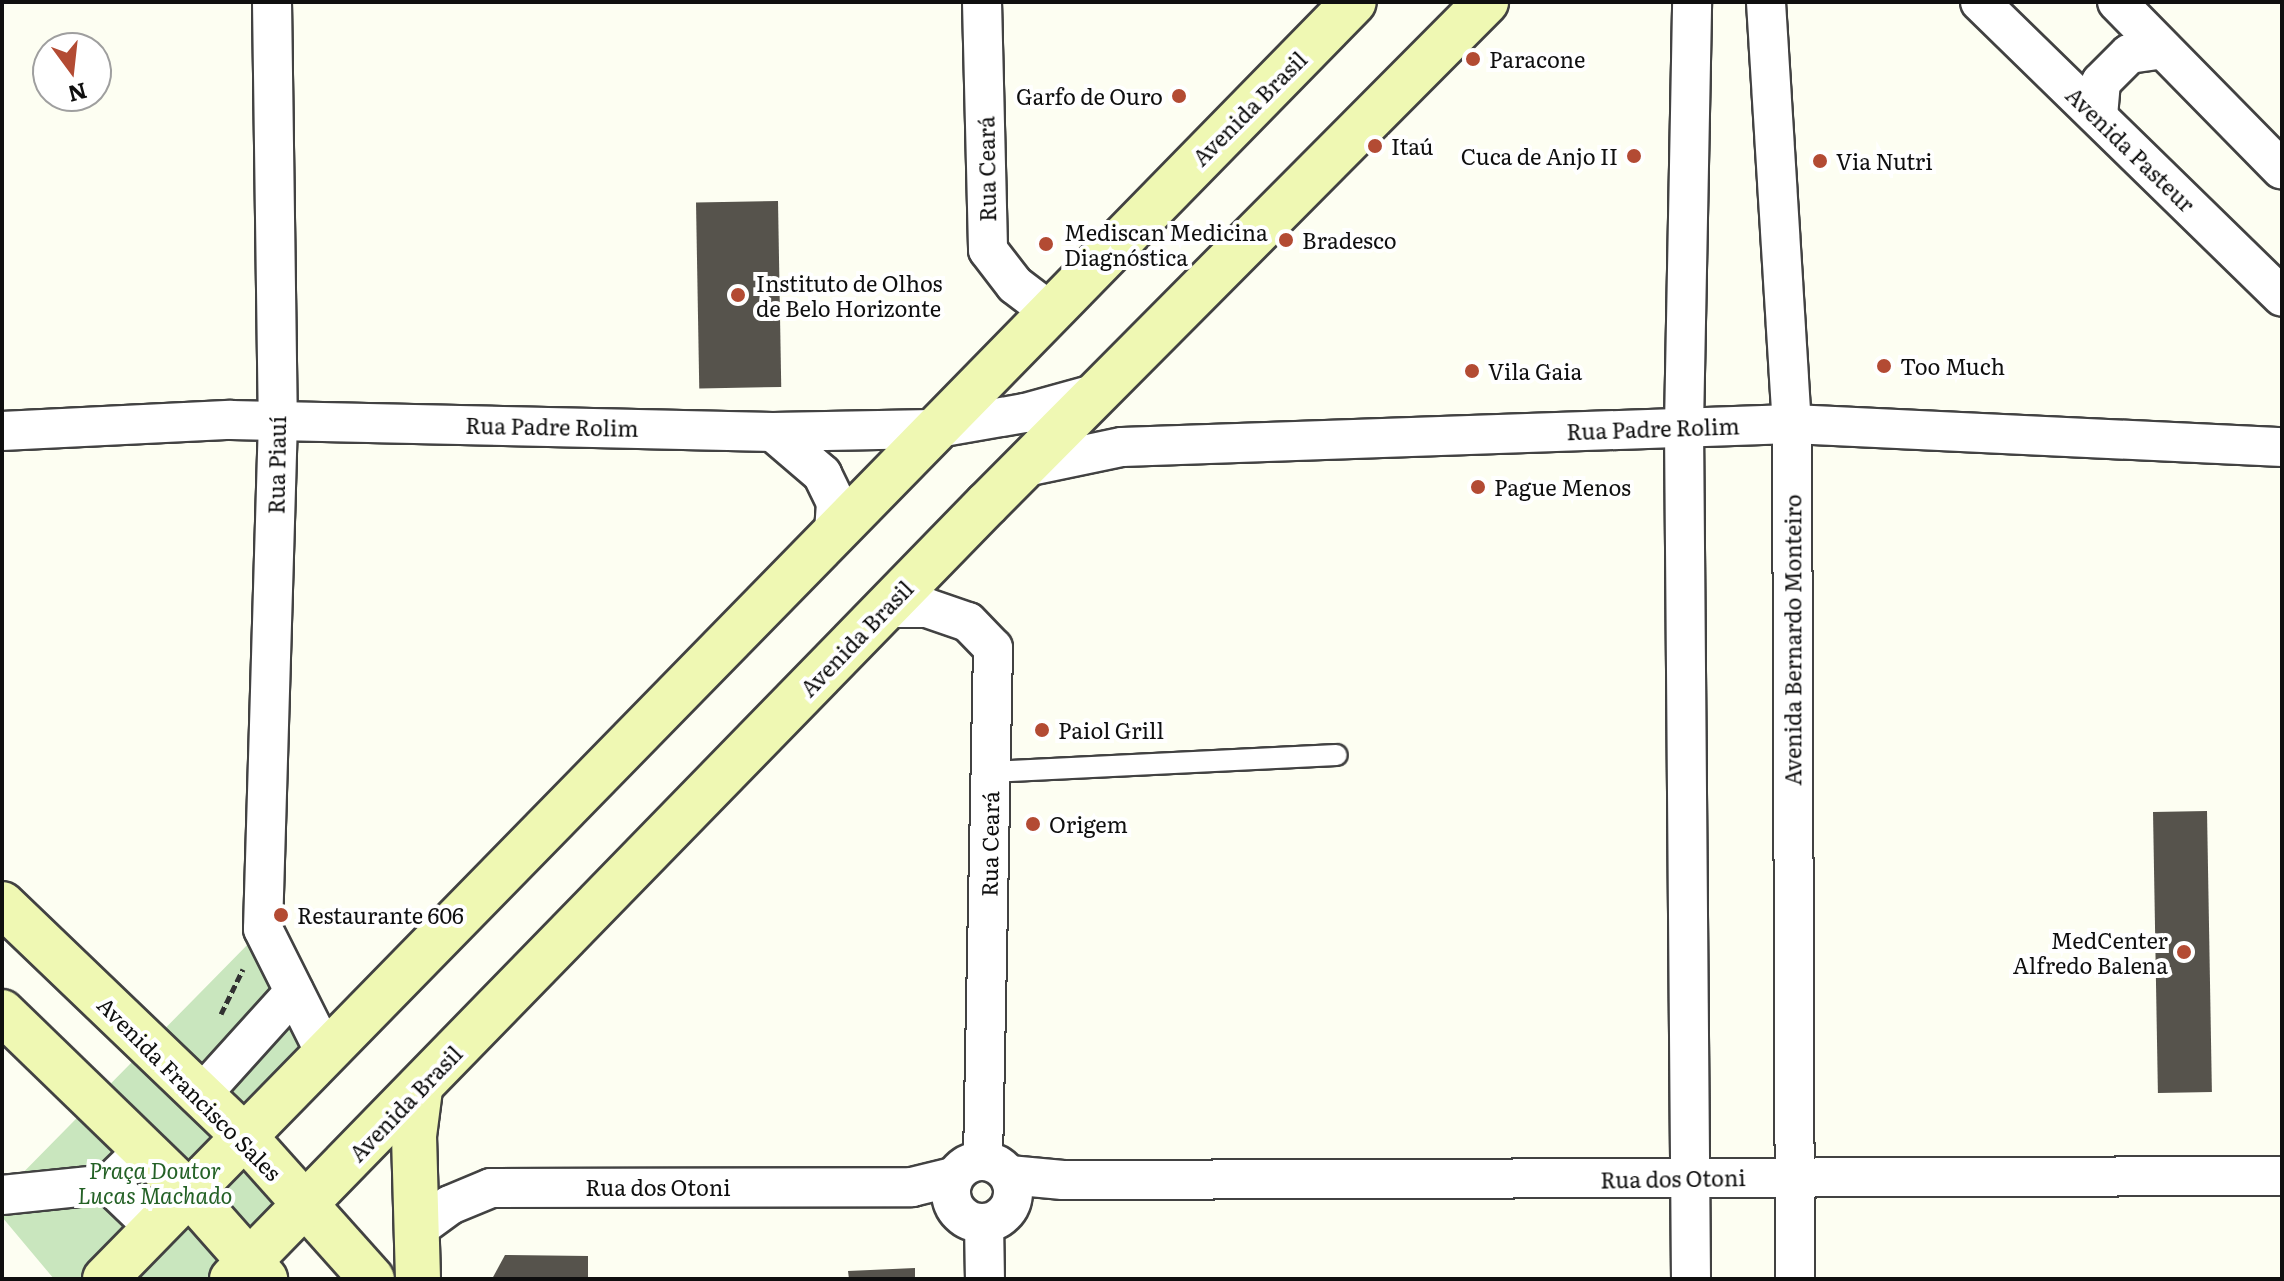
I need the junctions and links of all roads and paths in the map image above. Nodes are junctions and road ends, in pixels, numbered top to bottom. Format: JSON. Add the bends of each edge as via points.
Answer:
{"nodes":[{"id":1,"x":272,"y":2,"type":"edge"},
{"id":2,"x":982,"y":2,"type":"edge"},
{"id":3,"x":1354,"y":2,"type":"edge"},
{"id":4,"x":1486,"y":2,"type":"edge"},
{"id":5,"x":1692,"y":2,"type":"edge"},
{"id":6,"x":1766,"y":2,"type":"edge"},
{"id":7,"x":1980,"y":2,"type":"edge"},
{"id":8,"x":2117,"y":2,"type":"edge"},
{"id":9,"x":2163,"y":49,"type":"junction"},
{"id":10,"x":2098,"y":116,"type":"junction"},
{"id":11,"x":2282,"y":170,"type":"edge"},
{"id":12,"x":2282,"y":297,"type":"edge"},
{"id":13,"x":1048,"y":310,"type":"junction"},
{"id":14,"x":1111,"y":379,"type":"junction"},
{"id":15,"x":278,"y":420,"type":"junction"},
{"id":16,"x":1792,"y":424,"type":"junction"},
{"id":17,"x":1684,"y":426,"type":"junction"},
{"id":18,"x":932,"y":429,"type":"junction"},
{"id":19,"x":2,"y":431,"type":"edge"},
{"id":20,"x":773,"y":432,"type":"junction"},
{"id":21,"x":1122,"y":447,"type":"junction"},
{"id":22,"x":2282,"y":447,"type":"edge"},
{"id":23,"x":1026,"y":467,"type":"junction"},
{"id":24,"x":834,"y":534,"type":"junction"},
{"id":25,"x":885,"y":608,"type":"junction"},
{"id":26,"x":1337,"y":755,"type":"dead end"},
{"id":27,"x":990,"y":772,"type":"junction"},
{"id":28,"x":2,"y":904,"type":"edge"},
{"id":29,"x":263,"y":929,"type":"junction"},
{"id":30,"x":294,"y":992,"type":"junction"},
{"id":31,"x":2,"y":1012,"type":"edge"},
{"id":32,"x":215,"y":1024,"type":"dead end"},
{"id":33,"x":324,"y":1051,"type":"junction"},
{"id":34,"x":420,"y":1089,"type":"junction"},
{"id":35,"x":201,"y":1095,"type":"junction"},
{"id":36,"x":244,"y":1136,"type":"junction"},
{"id":37,"x":145,"y":1149,"type":"junction"},
{"id":38,"x":1793,"y":1176,"type":"junction"},
{"id":39,"x":2282,"y":1176,"type":"edge"},
{"id":40,"x":1691,"y":1178,"type":"junction"},
{"id":41,"x":982,"y":1181,"type":"junction"},
{"id":42,"x":109,"y":1184,"type":"junction"},
{"id":43,"x":189,"y":1193,"type":"junction"},
{"id":44,"x":2,"y":1195,"type":"edge"},
{"id":45,"x":307,"y":1206,"type":"junction"},
{"id":46,"x":156,"y":1229,"type":"junction"},
{"id":47,"x":416,"y":1230,"type":"junction"},
{"id":48,"x":249,"y":1274,"type":"edge"},
{"id":49,"x":105,"y":1279,"type":"edge"},
{"id":50,"x":372,"y":1279,"type":"edge"},
{"id":51,"x":418,"y":1279,"type":"edge"},
{"id":52,"x":985,"y":1279,"type":"edge"},
{"id":53,"x":1691,"y":1279,"type":"edge"},
{"id":54,"x":1795,"y":1279,"type":"edge"}],
"edges":[{"from":1,"to":15,"type":"street","name":"Rua Piauí"},
{"from":2,"to":13,"type":"street","name":"Rua Ceará","via":[[988,250],[1015,285]]},
{"from":3,"to":13,"type":"main road","name":"Avenida Brasil"},
{"from":4,"to":14,"type":"main road","name":"Avenida Brasil"},
{"from":5,"to":17,"type":"street"},
{"from":6,"to":16,"type":"street","name":"Avenida Bernardo Monteiro"},
{"from":7,"to":10,"type":"street","name":"Avenida Pasteur"},
{"from":8,"to":9,"type":"street"},
{"from":9,"to":10,"type":"street","via":[[2129,54],[2101,82]]},
{"from":9,"to":11,"type":"street"},
{"from":10,"to":12,"type":"street","name":"Avenida Pasteur"},
{"from":13,"to":18,"type":"main road","name":"Avenida Brasil"},
{"from":14,"to":18,"type":"street","name":"Rua Padre Rolim","via":[[1025,413]]},
{"from":14,"to":21,"type":"street","via":[[1106,420]]},
{"from":14,"to":23,"type":"main road","name":"Avenida Brasil"},
{"from":15,"to":19,"type":"street","name":"Rua Padre Rolim"},
{"from":15,"to":20,"type":"street","name":"Rua Padre Rolim"},
{"from":15,"to":29,"type":"street","name":"Rua Piauí"},
{"from":16,"to":17,"type":"street","name":"Rua Padre Rolim"},
{"from":16,"to":22,"type":"street","name":"Rua Padre Rolim"},
{"from":16,"to":38,"type":"street","name":"Avenida Bernardo Monteiro"},
{"from":17,"to":21,"type":"street","name":"Rua Padre Rolim"},
{"from":17,"to":40,"type":"street"},
{"from":18,"to":20,"type":"street","name":"Rua Padre Rolim"},
{"from":18,"to":24,"type":"main road","name":"Avenida Brasil"},
{"from":20,"to":24,"type":"street","via":[[822,474],[836,503]]},
{"from":21,"to":23,"type":"street","name":"Rua Padre Rolim"},
{"from":23,"to":25,"type":"main road","name":"Avenida Brasil"},
{"from":24,"to":33,"type":"main road","name":"Avenida Brasil"},
{"from":25,"to":27,"type":"street","name":"Rua Ceará","via":[[927,608],[968,622],[993,648]]},
{"from":25,"to":34,"type":"main road","name":"Avenida Brasil"},
{"from":26,"to":27,"type":"lane"},
{"from":27,"to":41,"type":"street","name":"Rua Ceará"},
{"from":28,"to":35,"type":"main road","name":"Avenida Francisco Sales"},
{"from":29,"to":30,"type":"street"},
{"from":29,"to":32,"type":"path"},
{"from":30,"to":33,"type":"street"},
{"from":30,"to":35,"type":"street"},
{"from":31,"to":37,"type":"main road"},
{"from":33,"to":36,"type":"main road","name":"Avenida Brasil"},
{"from":34,"to":45,"type":"main road","name":"Avenida Brasil"},
{"from":34,"to":47,"type":"main road","via":[[414,1136]]},
{"from":35,"to":36,"type":"main road","name":"Avenida Francisco Sales"},
{"from":36,"to":43,"type":"main road","name":"Avenida Brasil"},
{"from":36,"to":45,"type":"main road","name":"Avenida Francisco Sales"},
{"from":37,"to":42,"type":"street"},
{"from":37,"to":43,"type":"main road"},
{"from":38,"to":39,"type":"street","name":"Rua dos Otoni"},
{"from":38,"to":40,"type":"street","name":"Rua dos Otoni"},
{"from":38,"to":54,"type":"street","name":"Avenida Bernardo Monteiro"},
{"from":40,"to":41,"type":"street","name":"Rua dos Otoni"},
{"from":40,"to":53,"type":"street"},
{"from":41,"to":47,"type":"street","name":"Rua dos Otoni","via":[[912,1187],[491,1188],[450,1205]]},
{"from":41,"to":52,"type":"street","via":[[1004,1214],[984,1223]]},
{"from":42,"to":44,"type":"street"},
{"from":42,"to":46,"type":"street"},
{"from":43,"to":46,"type":"main road","name":"Avenida Brasil"},
{"from":43,"to":48,"type":"main road"},
{"from":45,"to":48,"type":"main road","name":"Avenida Brasil"},
{"from":45,"to":50,"type":"main road","name":"Avenida Francisco Sales"},
{"from":46,"to":49,"type":"main road","name":"Avenida Brasil"},
{"from":47,"to":51,"type":"main road"}]}
